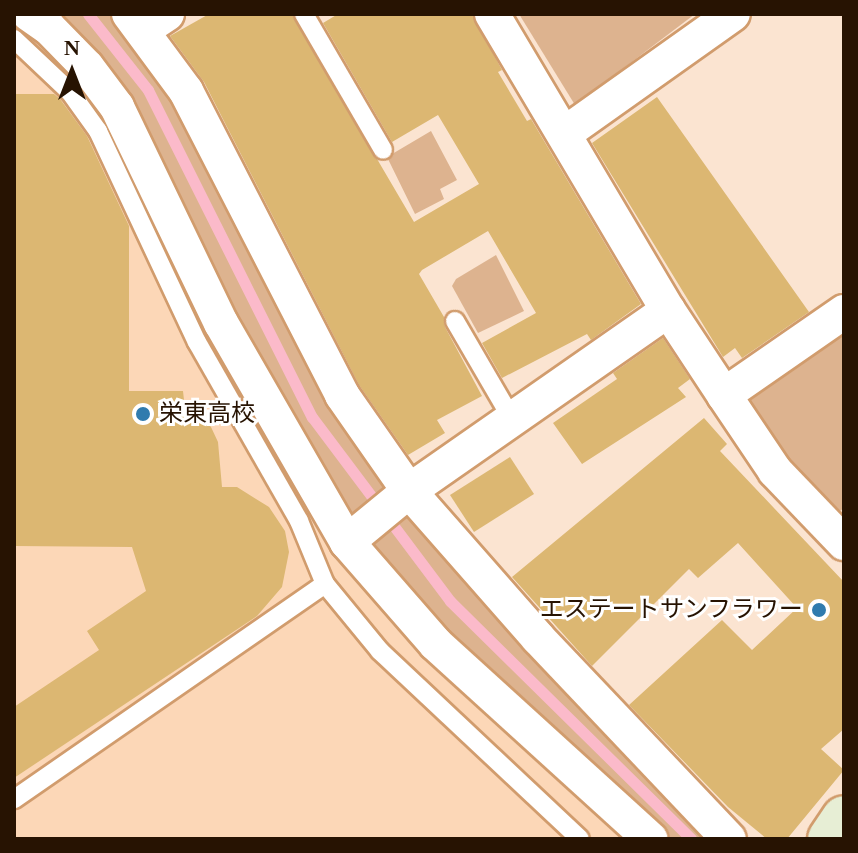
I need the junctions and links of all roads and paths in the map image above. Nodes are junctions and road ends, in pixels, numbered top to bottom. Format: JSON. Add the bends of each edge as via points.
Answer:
{"nodes":[{"id":1,"x":29,"y":14,"type":"edge"},
{"id":2,"x":304,"y":14,"type":"edge"},
{"id":3,"x":492,"y":14,"type":"edge"},
{"id":4,"x":733,"y":14,"type":"edge"},
{"id":5,"x":146,"y":19,"type":"edge"},
{"id":6,"x":14,"y":39,"type":"edge"},
{"id":7,"x":564,"y":134,"type":"junction"},
{"id":8,"x":383,"y":150,"type":"dead end"},
{"id":9,"x":668,"y":310,"type":"junction"},
{"id":10,"x":844,"y":312,"type":"edge"},
{"id":11,"x":455,"y":321,"type":"dead end"},
{"id":12,"x":724,"y":395,"type":"junction"},
{"id":13,"x":512,"y":419,"type":"junction"},
{"id":14,"x":400,"y":499,"type":"junction"},
{"id":15,"x":347,"y":542,"type":"junction"},
{"id":16,"x":844,"y":543,"type":"edge"},
{"id":17,"x":321,"y":575,"type":"junction"},
{"id":18,"x":14,"y":799,"type":"edge"},
{"id":19,"x":844,"y":818,"type":"edge"},
{"id":20,"x":580,"y":839,"type":"edge"},
{"id":21,"x":650,"y":839,"type":"edge"},
{"id":22,"x":729,"y":839,"type":"edge"},
{"id":23,"x":830,"y":839,"type":"edge"}],
"edges":[{"from":1,"to":15,"type":"street","via":[[87,67],[117,107],[221,323]]},
{"from":2,"to":8,"type":"lane"},
{"from":3,"to":7,"type":"street"},
{"from":4,"to":7,"type":"street"},
{"from":5,"to":14,"type":"street"},
{"from":6,"to":17,"type":"lane","via":[[70,92],[98,131],[197,342],[299,521]]},
{"from":7,"to":9,"type":"street"},
{"from":9,"to":12,"type":"street"},
{"from":9,"to":13,"type":"street"},
{"from":10,"to":12,"type":"street"},
{"from":11,"to":13,"type":"lane"},
{"from":12,"to":16,"type":"street","via":[[775,471]]},
{"from":13,"to":14,"type":"street"},
{"from":14,"to":15,"type":"street"},
{"from":14,"to":22,"type":"street"},
{"from":15,"to":17,"type":"lane"},
{"from":15,"to":21,"type":"street","via":[[436,644]]},
{"from":17,"to":18,"type":"lane"},
{"from":17,"to":20,"type":"lane","via":[[380,651]]},
{"from":19,"to":23,"type":"street"}]}
